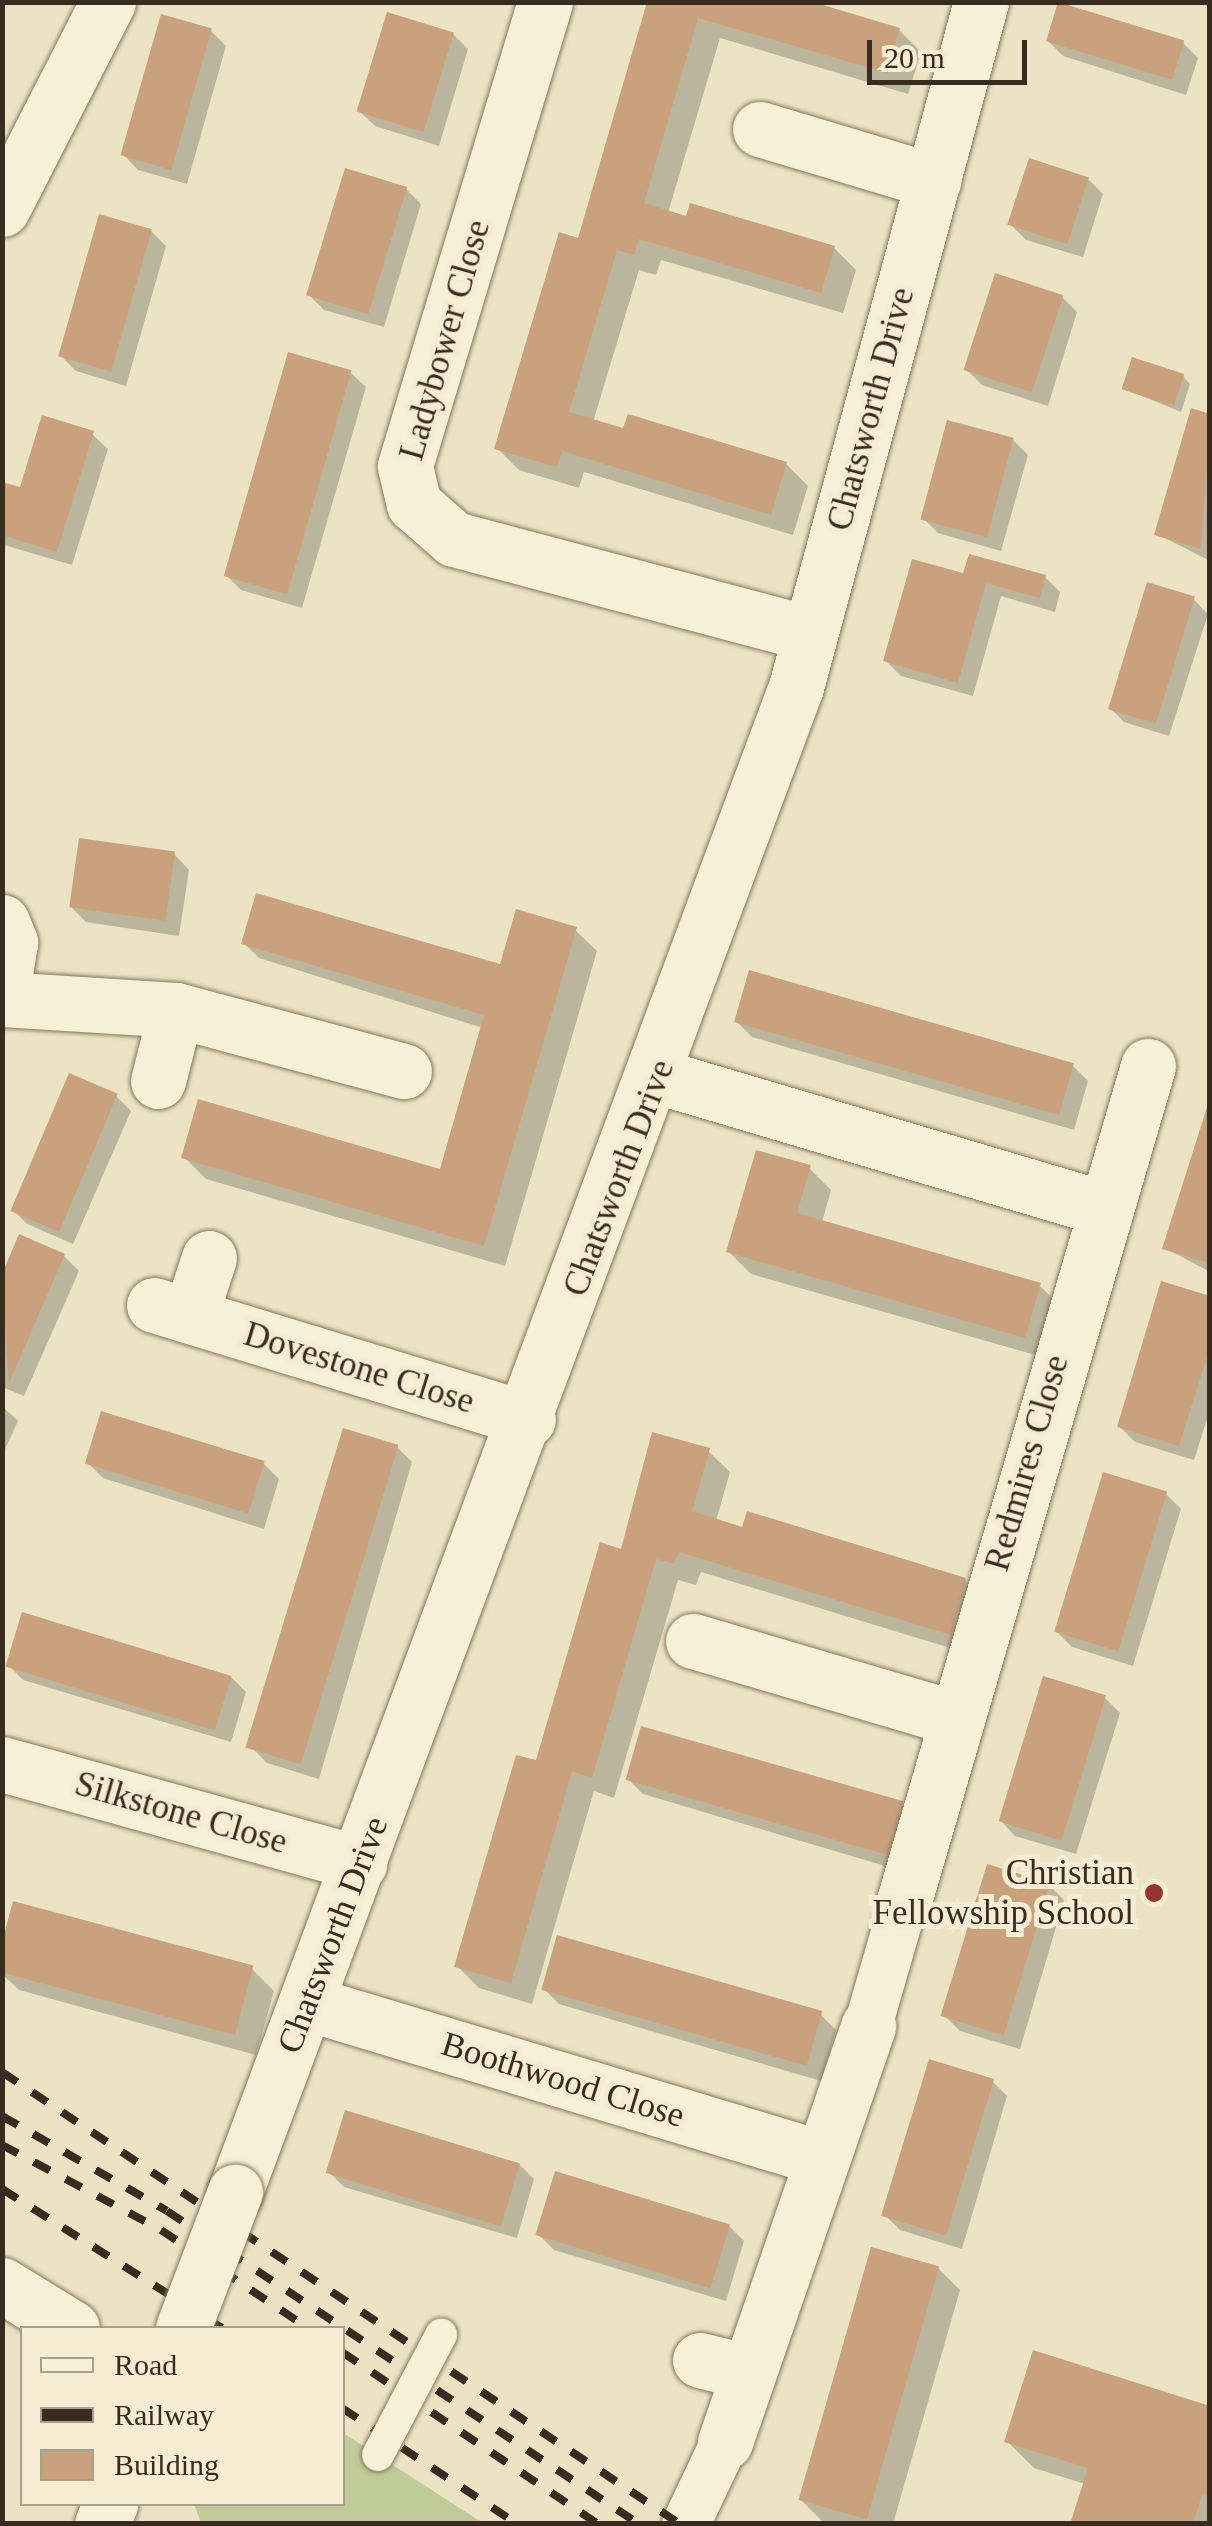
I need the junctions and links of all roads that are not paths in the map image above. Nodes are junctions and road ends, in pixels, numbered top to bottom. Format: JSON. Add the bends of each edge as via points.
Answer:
{"nodes":[{"id":1,"x":108,"y":2,"type":"edge"},
{"id":2,"x":545,"y":2,"type":"edge"},
{"id":3,"x":980,"y":2,"type":"edge"},
{"id":4,"x":760,"y":129,"type":"dead end"},
{"id":5,"x":933,"y":181,"type":"junction"},
{"id":6,"x":2,"y":209,"type":"edge"},
{"id":7,"x":810,"y":634,"type":"junction"},
{"id":8,"x":2,"y":922,"type":"edge"},
{"id":9,"x":2,"y":996,"type":"edge"},
{"id":10,"x":176,"y":1010,"type":"junction"},
{"id":11,"x":1148,"y":1066,"type":"dead end"},
{"id":12,"x":404,"y":1071,"type":"dead end"},
{"id":13,"x":657,"y":1076,"type":"junction"},
{"id":14,"x":158,"y":1081,"type":"dead end"},
{"id":15,"x":1100,"y":1207,"type":"junction"},
{"id":16,"x":209,"y":1258,"type":"dead end"},
{"id":17,"x":528,"y":1419,"type":"junction"},
{"id":18,"x":693,"y":1641,"type":"dead end"},
{"id":19,"x":954,"y":1718,"type":"junction"},
{"id":20,"x":2,"y":1764,"type":"edge"},
{"id":21,"x":360,"y":1863,"type":"junction"},
{"id":22,"x":904,"y":1901,"type":"joint"},
{"id":23,"x":307,"y":2004,"type":"junction"},
{"id":24,"x":868,"y":2026,"type":"joint"},
{"id":25,"x":818,"y":2157,"type":"junction"},
{"id":26,"x":2,"y":2285,"type":"edge"},
{"id":27,"x":69,"y":2326,"type":"edge"},
{"id":28,"x":184,"y":2326,"type":"edge"},
{"id":29,"x":441,"y":2335,"type":"dead end"},
{"id":30,"x":725,"y":2442,"type":"joint"},
{"id":31,"x":378,"y":2454,"type":"dead end"},
{"id":32,"x":689,"y":2515,"type":"edge"}],
"edges":[{"from":1,"to":6,"type":"street"},
{"from":2,"to":7,"type":"street","name":"Ladybower Close","via":[[404,466],[414,504],[454,539]]},
{"from":3,"to":5,"type":"street","name":"Chatsworth Drive"},
{"from":4,"to":5,"type":"street"},
{"from":5,"to":7,"type":"street","name":"Chatsworth Drive"},
{"from":7,"to":13,"type":"street","name":"Chatsworth Drive","via":[[723,901]]},
{"from":8,"to":9,"type":"street","via":[[10,942]]},
{"from":9,"to":10,"type":"street"},
{"from":10,"to":12,"type":"street"},
{"from":10,"to":14,"type":"street"},
{"from":11,"to":15,"type":"street","name":"Redmires Close"},
{"from":13,"to":15,"type":"street"},
{"from":13,"to":17,"type":"street","name":"Chatsworth Drive"},
{"from":15,"to":19,"type":"street","name":"Redmires Close"},
{"from":16,"to":17,"type":"street","name":"Dovestone Close","via":[[172,1311]]},
{"from":17,"to":21,"type":"street","name":"Chatsworth Drive"},
{"from":18,"to":19,"type":"street"},
{"from":19,"to":22,"type":"street","name":"Redmires Close"},
{"from":20,"to":21,"type":"street","name":"Silkstone Close"},
{"from":21,"to":23,"type":"street","name":"Chatsworth Drive"},
{"from":22,"to":24,"type":"street"},
{"from":23,"to":25,"type":"street","name":"Boothwood Close"},
{"from":23,"to":28,"type":"street","name":"Chatsworth Drive","bridge":true},
{"from":24,"to":25,"type":"street"},
{"from":25,"to":30,"type":"street","via":[[724,2366]]},
{"from":26,"to":27,"type":"street"},
{"from":29,"to":31,"type":"lane","bridge":true},
{"from":30,"to":32,"type":"street"}]}
